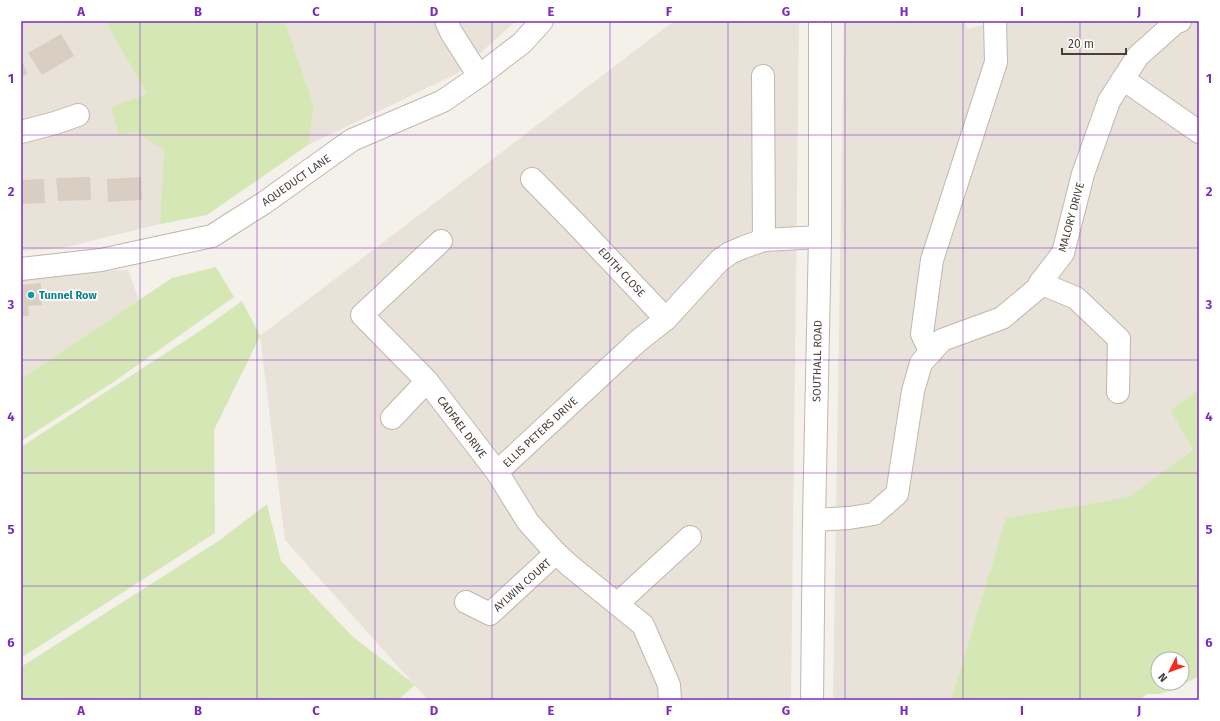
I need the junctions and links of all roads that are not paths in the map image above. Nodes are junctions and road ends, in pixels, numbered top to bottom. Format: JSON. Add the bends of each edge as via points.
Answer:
{"nodes":[{"id":1,"x":446,"y":21,"type":"edge"},
{"id":2,"x":542,"y":21,"type":"edge"},
{"id":3,"x":820,"y":21,"type":"edge"},
{"id":4,"x":995,"y":21,"type":"edge"},
{"id":5,"x":1180,"y":21,"type":"edge"},
{"id":6,"x":479,"y":76,"type":"junction"},
{"id":7,"x":763,"y":76,"type":"dead end"},
{"id":8,"x":1123,"y":78,"type":"junction"},
{"id":9,"x":78,"y":115,"type":"dead end"},
{"id":10,"x":21,"y":132,"type":"edge"},
{"id":11,"x":1199,"y":132,"type":"edge"},
{"id":12,"x":532,"y":179,"type":"dead end"},
{"id":13,"x":820,"y":237,"type":"junction"},
{"id":14,"x":764,"y":240,"type":"junction"},
{"id":15,"x":441,"y":241,"type":"dead end"},
{"id":16,"x":21,"y":269,"type":"edge"},
{"id":17,"x":1040,"y":283,"type":"junction"},
{"id":18,"x":666,"y":319,"type":"junction"},
{"id":19,"x":931,"y":353,"type":"junction"},
{"id":20,"x":427,"y":381,"type":"junction"},
{"id":21,"x":1118,"y":392,"type":"dead end"},
{"id":22,"x":392,"y":418,"type":"dead end"},
{"id":23,"x":497,"y":472,"type":"junction"},
{"id":24,"x":814,"y":520,"type":"junction"},
{"id":25,"x":690,"y":536,"type":"dead end"},
{"id":26,"x":556,"y":553,"type":"junction"},
{"id":27,"x":466,"y":602,"type":"dead end"},
{"id":28,"x":617,"y":604,"type":"junction"},
{"id":29,"x":670,"y":700,"type":"edge"},
{"id":30,"x":812,"y":700,"type":"edge"}],
"edges":[{"from":1,"to":6,"type":"street"},
{"from":2,"to":6,"type":"street","name":"AQUEDUCT LANE","via":[[522,43]]},
{"from":3,"to":13,"type":"street","name":"SOUTHALL ROAD"},
{"from":4,"to":19,"type":"street","via":[[996,62],[932,260],[922,334]]},
{"from":5,"to":8,"type":"street","name":"MALORY DRIVE","via":[[1138,56]]},
{"from":6,"to":16,"type":"street","name":"AQUEDUCT LANE","via":[[443,101],[352,140],[264,203],[212,236],[101,260]]},
{"from":7,"to":14,"type":"street"},
{"from":8,"to":11,"type":"street"},
{"from":8,"to":17,"type":"street","name":"MALORY DRIVE","via":[[1109,101],[1082,174],[1063,253]]},
{"from":9,"to":10,"type":"street"},
{"from":12,"to":18,"type":"street","name":"EDITH CLOSE"},
{"from":13,"to":14,"type":"street","name":"ELLIS PETERS DRIVE"},
{"from":13,"to":24,"type":"street","name":"SOUTHALL ROAD"},
{"from":14,"to":18,"type":"street","name":"ELLIS PETERS DRIVE","via":[[730,253],[719,261]]},
{"from":15,"to":20,"type":"street","name":"CADFAEL DRIVE","via":[[362,316]]},
{"from":17,"to":19,"type":"street","name":"MALORY DRIVE","via":[[1039,287],[1002,318],[942,340]]},
{"from":17,"to":21,"type":"street","via":[[1076,298],[1119,339]]},
{"from":18,"to":23,"type":"street","name":"ELLIS PETERS DRIVE","via":[[638,341]]},
{"from":19,"to":24,"type":"street","name":"MALORY DRIVE","via":[[921,363],[914,390],[897,494],[874,514]]},
{"from":20,"to":22,"type":"street"},
{"from":20,"to":23,"type":"street","name":"CADFAEL DRIVE"},
{"from":23,"to":26,"type":"street","name":"ELLIS PETERS DRIVE","via":[[528,522]]},
{"from":24,"to":30,"type":"street","name":"SOUTHALL ROAD"},
{"from":25,"to":28,"type":"street"},
{"from":26,"to":27,"type":"street","name":"AYLWIN COURT","via":[[490,614]]},
{"from":26,"to":28,"type":"street","name":"ELLIS PETERS DRIVE"},
{"from":28,"to":29,"type":"street","name":"ELLIS PETERS DRIVE","via":[[643,625],[669,685]]}]}
